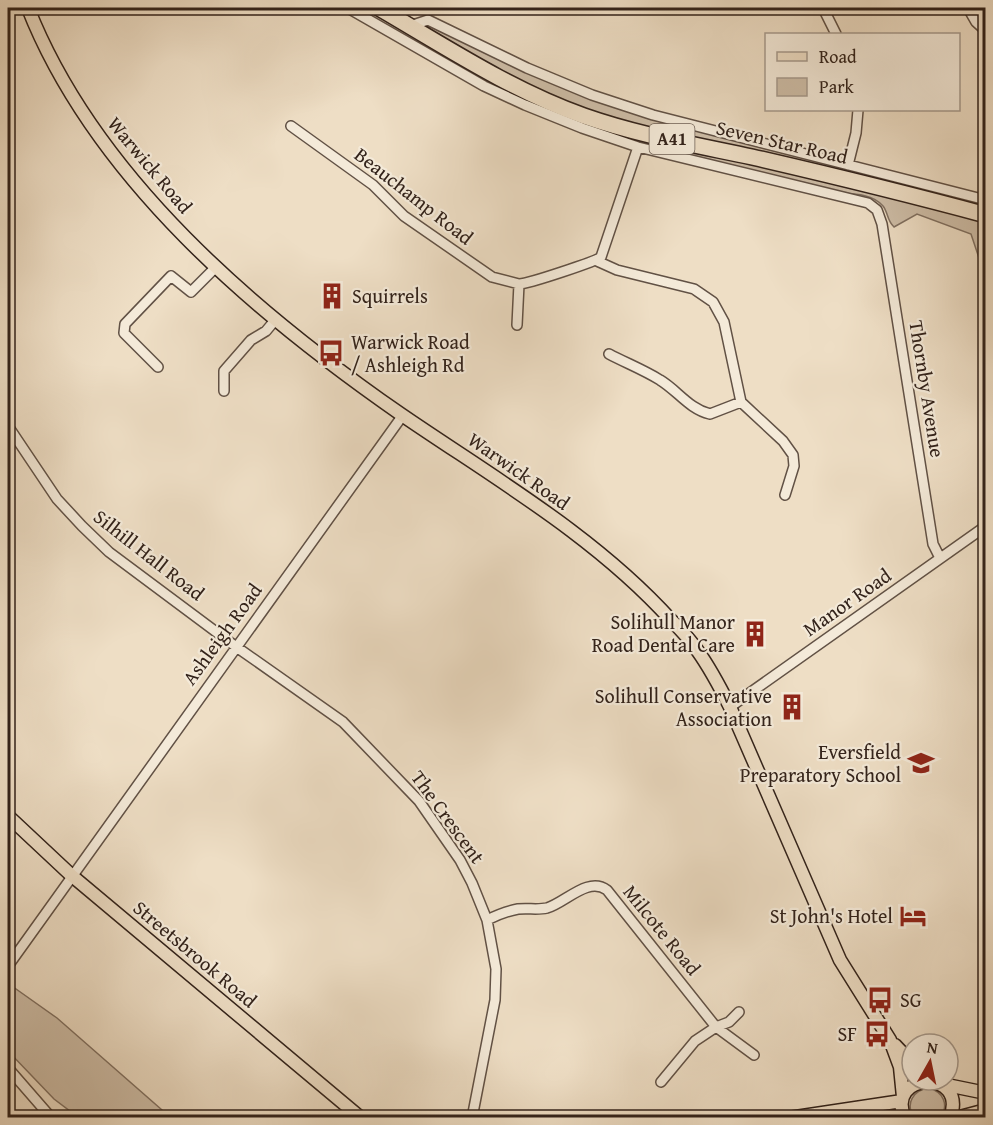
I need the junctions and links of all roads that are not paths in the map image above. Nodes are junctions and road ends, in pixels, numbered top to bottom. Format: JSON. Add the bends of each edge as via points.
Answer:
{"nodes":[{"id":1,"x":28,"y":8,"type":"edge"},
{"id":2,"x":348,"y":8,"type":"edge"},
{"id":3,"x":379,"y":8,"type":"edge"},
{"id":4,"x":824,"y":8,"type":"edge"},
{"id":5,"x":968,"y":8,"type":"edge"},
{"id":6,"x":410,"y":26,"type":"junction"},
{"id":7,"x":986,"y":31,"type":"edge"},
{"id":8,"x":836,"y":33,"type":"edge"},
{"id":9,"x":858,"y":111,"type":"edge"},
{"id":10,"x":291,"y":126,"type":"dead end"},
{"id":11,"x":638,"y":147,"type":"junction"},
{"id":12,"x":848,"y":165,"type":"junction"},
{"id":13,"x":986,"y":200,"type":"edge"},
{"id":14,"x":986,"y":215,"type":"edge"},
{"id":15,"x":882,"y":224,"type":"joint"},
{"id":16,"x":597,"y":261,"type":"junction"},
{"id":17,"x":216,"y":267,"type":"junction"},
{"id":18,"x":519,"y":284,"type":"junction"},
{"id":19,"x":276,"y":319,"type":"junction"},
{"id":20,"x":517,"y":325,"type":"dead end"},
{"id":21,"x":609,"y":354,"type":"dead end"},
{"id":22,"x":158,"y":367,"type":"dead end"},
{"id":23,"x":224,"y":391,"type":"dead end"},
{"id":24,"x":741,"y":402,"type":"junction"},
{"id":25,"x":403,"y":415,"type":"junction"},
{"id":26,"x":8,"y":426,"type":"edge"},
{"id":27,"x":785,"y":495,"type":"dead end"},
{"id":28,"x":986,"y":526,"type":"edge"},
{"id":29,"x":940,"y":558,"type":"junction"},
{"id":30,"x":235,"y":646,"type":"junction"},
{"id":31,"x":730,"y":707,"type":"junction"},
{"id":32,"x":8,"y":816,"type":"edge"},
{"id":33,"x":71,"y":875,"type":"junction"},
{"id":34,"x":487,"y":920,"type":"junction"},
{"id":35,"x":8,"y":966,"type":"edge"},
{"id":36,"x":739,"y":1012,"type":"dead end"},
{"id":37,"x":716,"y":1026,"type":"junction"},
{"id":38,"x":890,"y":1040,"type":"junction"},
{"id":39,"x":900,"y":1050,"type":"edge"},
{"id":40,"x":754,"y":1055,"type":"dead end"},
{"id":41,"x":8,"y":1068,"type":"edge"},
{"id":42,"x":661,"y":1082,"type":"dead end"},
{"id":43,"x":960,"y":1087,"type":"edge"},
{"id":44,"x":907,"y":1092,"type":"edge"},
{"id":45,"x":948,"y":1092,"type":"edge"},
{"id":46,"x":986,"y":1093,"type":"edge"},
{"id":47,"x":903,"y":1099,"type":"junction"},
{"id":48,"x":986,"y":1110,"type":"edge"},
{"id":49,"x":955,"y":1115,"type":"edge"},
{"id":50,"x":56,"y":1118,"type":"edge"},
{"id":51,"x":361,"y":1118,"type":"edge"},
{"id":52,"x":472,"y":1118,"type":"edge"},
{"id":53,"x":789,"y":1118,"type":"edge"},
{"id":54,"x":905,"y":1118,"type":"edge"}],
"edges":[{"from":1,"to":17,"type":"main road","name":"Warwick Road","via":[[52,62],[97,134],[125,170]]},
{"from":2,"to":11,"type":"street","name":"Seven Star Road","via":[[484,86]]},
{"from":3,"to":6,"type":"highway","name":"Seven Star Road","number":"A41"},
{"from":4,"to":8,"type":"street"},
{"from":5,"to":7,"type":"street"},
{"from":6,"to":12,"type":"street","name":"Seven Star Road","via":[[428,20],[526,68],[602,98]]},
{"from":6,"to":14,"type":"highway","name":"Seven Star Road","number":"A41","via":[[492,74],[585,116]]},
{"from":9,"to":12,"type":"street"},
{"from":10,"to":18,"type":"street","name":"Beauchamp Road","via":[[373,184],[404,216],[492,277]]},
{"from":11,"to":15,"type":"street","name":"Seven Star Road","via":[[868,203],[877,210]]},
{"from":11,"to":16,"type":"street"},
{"from":12,"to":13,"type":"street","name":"Seven Star Road"},
{"from":15,"to":29,"type":"street","name":"Thornby Avenue","via":[[933,544]]},
{"from":16,"to":18,"type":"street","name":"Beauchamp Road"},
{"from":16,"to":24,"type":"street","via":[[617,270],[694,289],[713,302],[724,322]]},
{"from":17,"to":19,"type":"main road","name":"Warwick Road"},
{"from":17,"to":22,"type":"street","via":[[191,292],[171,276],[125,324],[124,333]]},
{"from":18,"to":20,"type":"street"},
{"from":19,"to":23,"type":"street","via":[[224,371]]},
{"from":19,"to":25,"type":"main road","name":"Warwick Road"},
{"from":21,"to":24,"type":"street","via":[[661,380],[705,413]]},
{"from":24,"to":27,"type":"street","via":[[793,455],[794,466]]},
{"from":25,"to":30,"type":"street","name":"Ashleigh Road"},
{"from":25,"to":31,"type":"main road","name":"Warwick Road","via":[[551,516],[633,582],[696,647]]},
{"from":26,"to":30,"type":"street","name":"Silhill Hall Road","via":[[57,499],[82,526],[110,552]]},
{"from":28,"to":29,"type":"street","name":"Manor Road"},
{"from":29,"to":31,"type":"street","name":"Manor Road"},
{"from":30,"to":33,"type":"street","name":"Ashleigh Road"},
{"from":30,"to":34,"type":"street","name":"The Crescent","via":[[343,722],[390,769],[419,801],[460,860]]},
{"from":31,"to":38,"type":"main road","name":"Warwick Road","via":[[840,960]]},
{"from":32,"to":33,"type":"main road","name":"Streetsbrook Road"},
{"from":33,"to":35,"type":"street","name":"Ashleigh Road"},
{"from":33,"to":51,"type":"main road","name":"Streetsbrook Road"},
{"from":34,"to":37,"type":"street","name":"Milcote Road","via":[[518,909],[547,908],[589,887],[602,887]]},
{"from":34,"to":52,"type":"street","name":"The Crescent","via":[[495,960],[495,1000]]},
{"from":36,"to":37,"type":"street","via":[[729,1022]]},
{"from":37,"to":40,"type":"street","name":"Milcote Road"},
{"from":37,"to":42,"type":"street","via":[[695,1041]]},
{"from":38,"to":39,"type":"main road","name":"Warwick Road"},
{"from":38,"to":47,"type":"main road","name":"Warwick Road","via":[[900,1067]]},
{"from":41,"to":50,"type":"street","via":[[48,1114]]},
{"from":43,"to":46,"type":"main road"},
{"from":44,"to":47,"type":"main road"},
{"from":45,"to":49,"type":"main road"},
{"from":47,"to":53,"type":"main road"},
{"from":47,"to":54,"type":"main road","name":"Warwick Road"},
{"from":48,"to":49,"type":"main road"}]}
